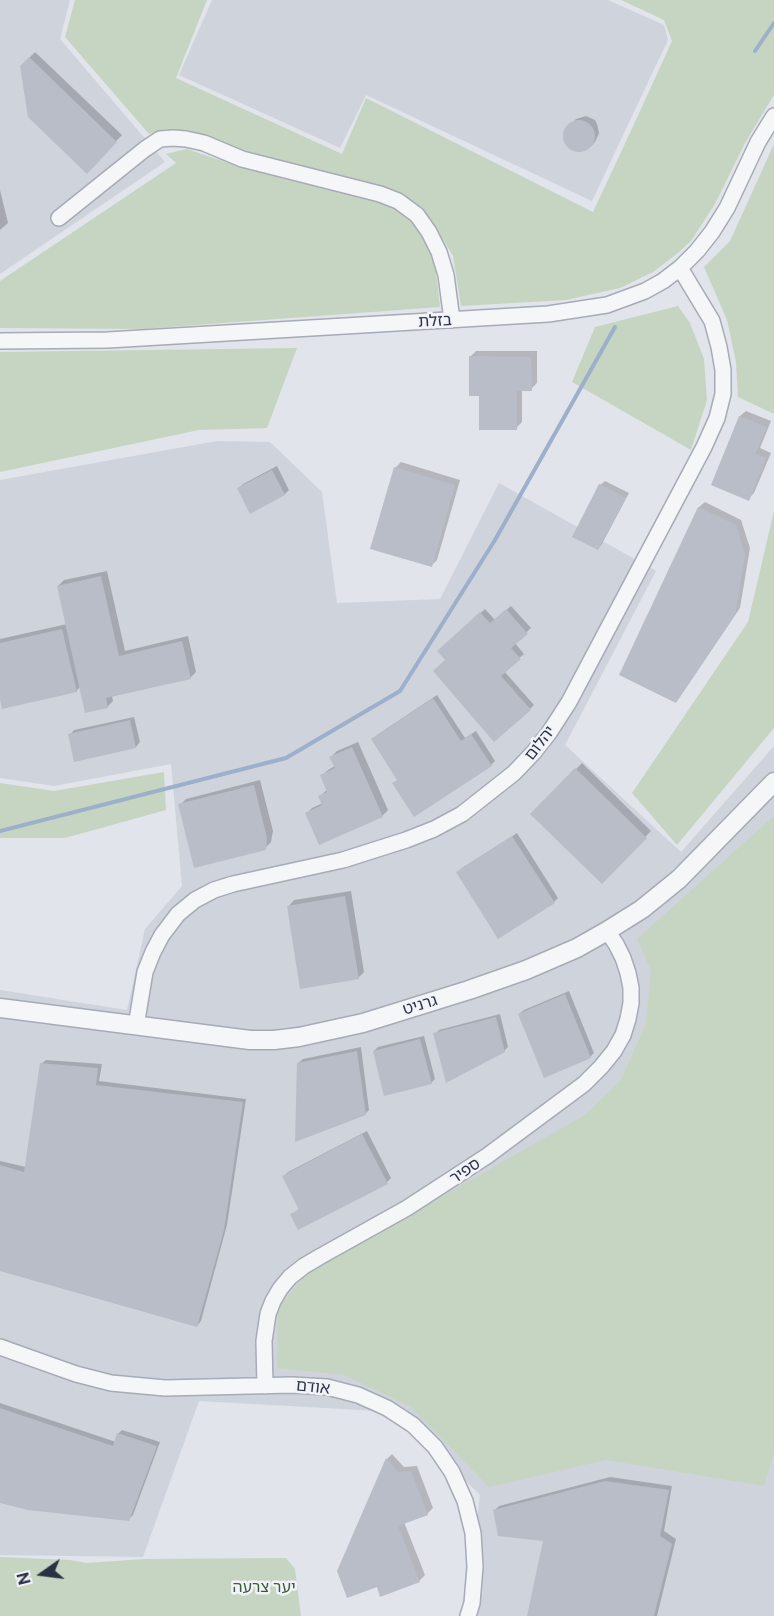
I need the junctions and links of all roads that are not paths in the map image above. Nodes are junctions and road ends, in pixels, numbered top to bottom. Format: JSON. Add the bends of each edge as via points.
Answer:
{"nodes":[{"id":1,"x":774,"y":116,"type":"edge"},
{"id":2,"x":58,"y":218,"type":"dead end"},
{"id":3,"x":680,"y":268,"type":"junction"},
{"id":4,"x":452,"y":320,"type":"junction"},
{"id":5,"x":0,"y":341,"type":"edge"},
{"id":6,"x":774,"y":782,"type":"edge"},
{"id":7,"x":607,"y":932,"type":"junction"},
{"id":8,"x":0,"y":1008,"type":"edge"},
{"id":9,"x":136,"y":1026,"type":"junction"},
{"id":10,"x":0,"y":1347,"type":"edge"},
{"id":11,"x":265,"y":1386,"type":"junction"},
{"id":12,"x":468,"y":1616,"type":"edge"}],
"edges":[{"from":1,"to":3,"type":"street","name":"בזלת","via":[[727,208]]},
{"from":2,"to":4,"type":"street","via":[[160,140],[204,143],[242,159],[398,201],[417,215],[439,252]]},
{"from":3,"to":4,"type":"street","name":"בזלת","via":[[645,291],[607,305],[548,314]]},
{"from":3,"to":9,"type":"street","name":"יהלום","via":[[712,321],[719,348],[723,394],[717,418],[569,702],[549,733],[514,773],[462,814],[434,829],[343,860],[233,884],[195,900],[178,914],[153,952],[145,972]]},
{"from":4,"to":5,"type":"street","name":"בזלת","via":[[108,340]]},
{"from":6,"to":7,"type":"street","name":"גרניט","via":[[679,879]]},
{"from":7,"to":9,"type":"street","name":"גרניט","via":[[498,980],[324,1032],[250,1040]]},
{"from":7,"to":11,"type":"street","name":"ספיר","via":[[628,973],[631,1003],[623,1035],[614,1051],[584,1084],[487,1156],[290,1277],[268,1314]]},
{"from":8,"to":9,"type":"street","name":"גרניט"},
{"from":10,"to":11,"type":"street","name":"אודם","via":[[76,1374],[123,1384],[176,1388]]},
{"from":11,"to":12,"type":"street","name":"אודם","via":[[327,1387],[358,1395],[396,1413],[435,1447],[465,1501],[473,1533],[475,1567]]}]}
